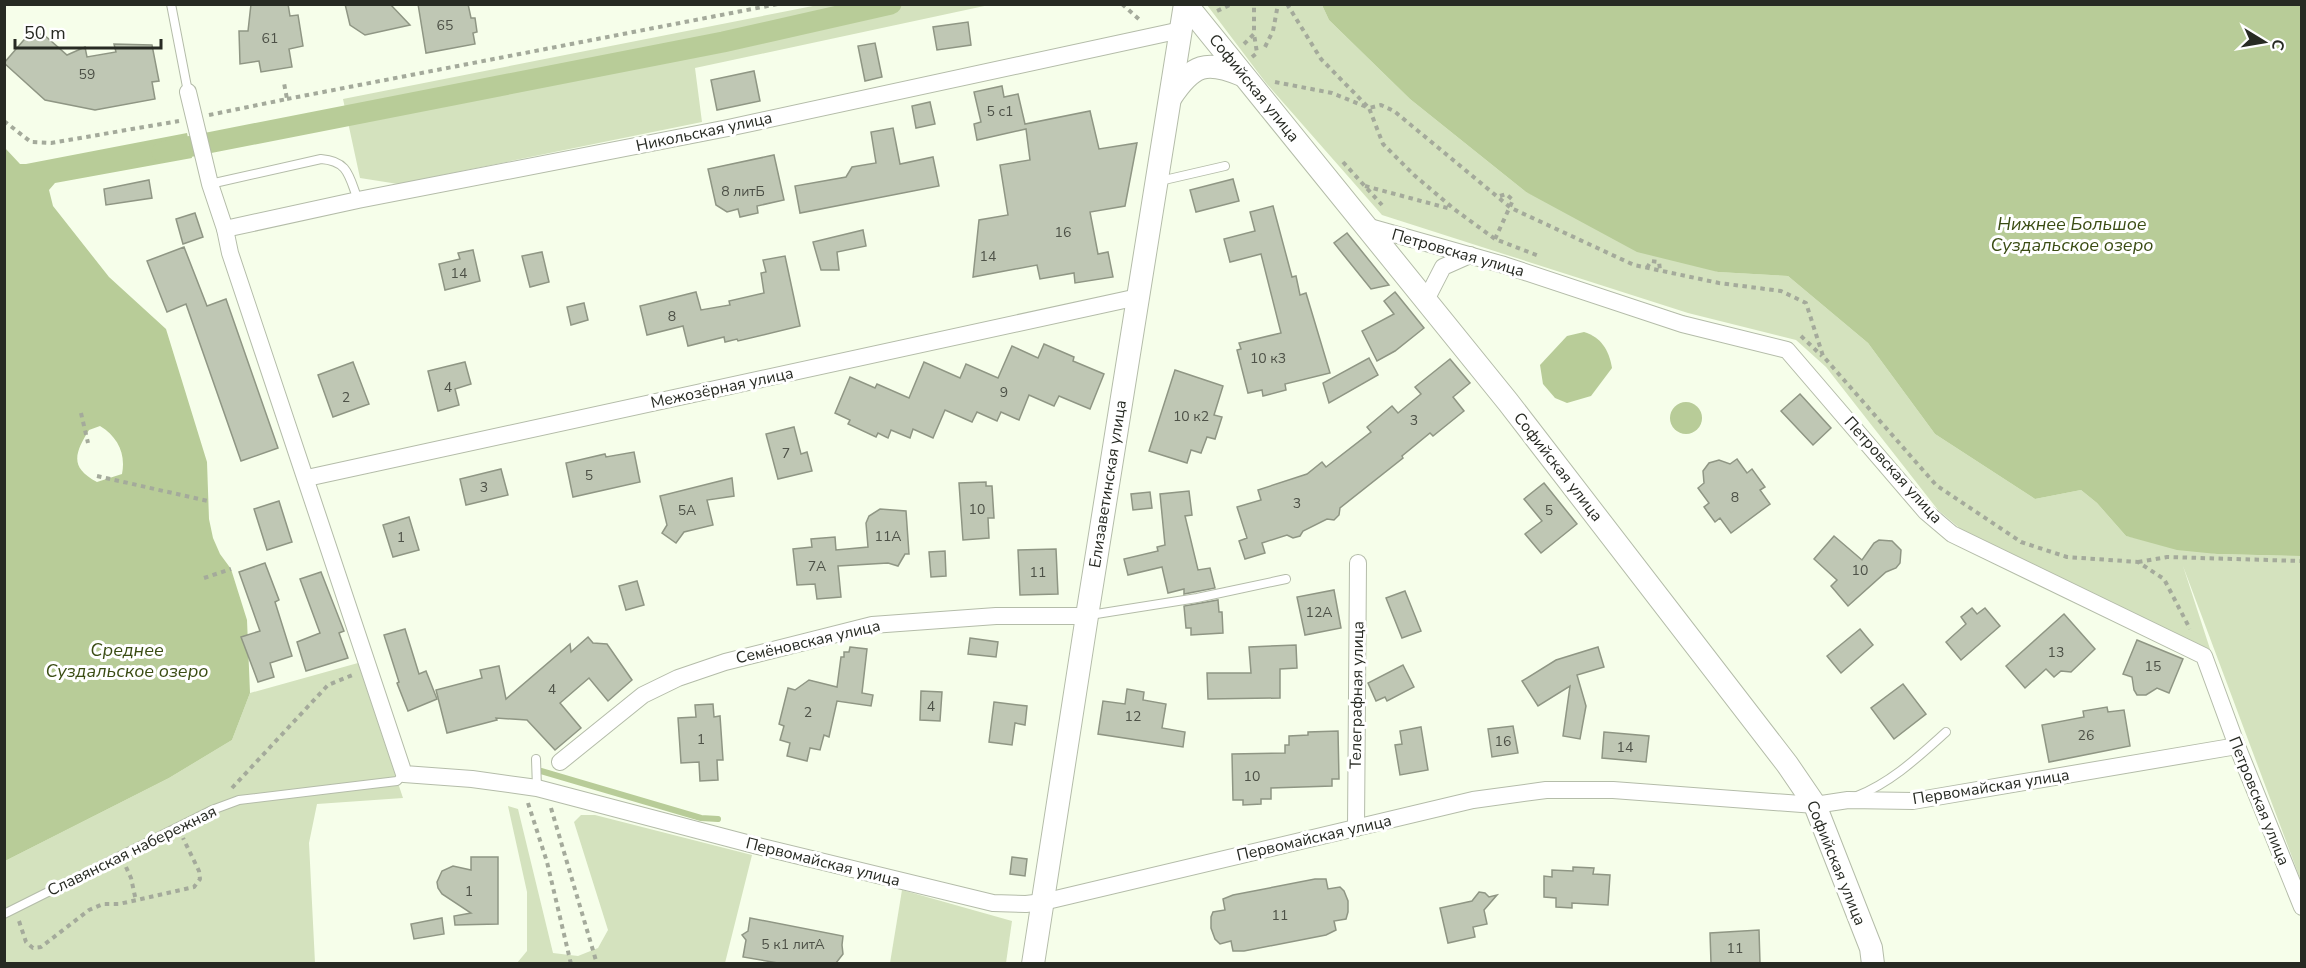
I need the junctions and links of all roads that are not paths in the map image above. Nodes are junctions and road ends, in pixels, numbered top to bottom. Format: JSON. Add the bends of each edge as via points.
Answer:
{"nodes":[{"id":1,"x":171,"y":4,"type":"edge"},
{"id":2,"x":1186,"y":4,"type":"edge"},
{"id":3,"x":1181,"y":30,"type":"junction"},
{"id":4,"x":1251,"y":66,"type":"junction"},
{"id":5,"x":188,"y":92,"type":"joint"},
{"id":6,"x":1170,"y":99,"type":"junction"},
{"id":7,"x":1225,"y":166,"type":"dead end"},
{"id":8,"x":208,"y":176,"type":"junction"},
{"id":9,"x":1157,"y":182,"type":"junction"},
{"id":10,"x":358,"y":200,"type":"junction"},
{"id":11,"x":1366,"y":226,"type":"junction"},
{"id":12,"x":225,"y":229,"type":"junction"},
{"id":13,"x":1470,"y":255,"type":"junction"},
{"id":14,"x":1138,"y":297,"type":"junction"},
{"id":15,"x":1426,"y":300,"type":"junction"},
{"id":16,"x":307,"y":478,"type":"junction"},
{"id":17,"x":1358,"y":563,"type":"dead end"},
{"id":18,"x":1286,"y":579,"type":"dead end"},
{"id":19,"x":1087,"y":616,"type":"junction"},
{"id":20,"x":1946,"y":732,"type":"dead end"},
{"id":21,"x":2237,"y":746,"type":"junction"},
{"id":22,"x":536,"y":759,"type":"dead end"},
{"id":23,"x":560,"y":762,"type":"dead end"},
{"id":24,"x":404,"y":774,"type":"junction"},
{"id":25,"x":535,"y":788,"type":"junction"},
{"id":26,"x":1848,"y":800,"type":"junction"},
{"id":27,"x":1815,"y":805,"type":"junction"},
{"id":28,"x":1356,"y":828,"type":"junction"},
{"id":29,"x":1043,"y":902,"type":"junction"},
{"id":30,"x":2301,"y":907,"type":"edge"},
{"id":31,"x":4,"y":914,"type":"edge"},
{"id":32,"x":1033,"y":963,"type":"edge"},
{"id":33,"x":1873,"y":963,"type":"edge"}],
"edges":[{"from":1,"to":5,"type":"lane"},
{"from":2,"to":3,"type":"street","name":"Елизаветинская улица"},
{"from":2,"to":4,"type":"street","name":"Софийская улица"},
{"from":3,"to":6,"type":"street","name":"Елизаветинская улица"},
{"from":3,"to":10,"type":"street","name":"Никольская улица","via":[[729,128]]},
{"from":4,"to":6,"type":"street","via":[[1209,65],[1194,69]]},
{"from":4,"to":11,"type":"street","name":"Софийская улица"},
{"from":5,"to":8,"type":"street"},
{"from":6,"to":9,"type":"street","name":"Елизаветинская улица"},
{"from":7,"to":9,"type":"lane"},
{"from":8,"to":10,"type":"lane","via":[[335,160],[345,167]]},
{"from":8,"to":12,"type":"street"},
{"from":9,"to":14,"type":"street","name":"Елизаветинская улица"},
{"from":10,"to":12,"type":"street","name":"Никольская улица"},
{"from":11,"to":13,"type":"street","name":"Петровская улица"},
{"from":11,"to":15,"type":"street","name":"Софийская улица"},
{"from":12,"to":16,"type":"street"},
{"from":13,"to":15,"type":"street","via":[[1443,267]]},
{"from":13,"to":21,"type":"street","name":"Петровская улица","via":[[1682,324],[1787,350],[1926,512],[1952,534],[2204,657]]},
{"from":14,"to":16,"type":"street","name":"Межозёрная улица"},
{"from":14,"to":19,"type":"street","name":"Елизаветинская улица"},
{"from":15,"to":27,"type":"street","name":"Софийская улица"},
{"from":16,"to":24,"type":"street"},
{"from":17,"to":28,"type":"street","name":"Телеграфная улица"},
{"from":18,"to":19,"type":"lane"},
{"from":19,"to":23,"type":"street","name":"Семёновская улица","via":[[996,616],[872,625],[725,662],[643,695]]},
{"from":19,"to":29,"type":"street","name":"Елизаветинская улица"},
{"from":20,"to":26,"type":"lane","via":[[1876,788]]},
{"from":21,"to":26,"type":"street","name":"Первомайская улица","via":[[1913,801]]},
{"from":21,"to":30,"type":"street","name":"Петровская улица"},
{"from":22,"to":25,"type":"lane"},
{"from":24,"to":25,"type":"street","name":"Первомайская улица","via":[[472,778]]},
{"from":24,"to":31,"type":"lane","name":"Славянская набережная","via":[[398,781],[239,800],[177,826]]},
{"from":25,"to":29,"type":"street","name":"Первомайская улица","via":[[993,903]]},
{"from":26,"to":27,"type":"street","name":"Первомайская улица"},
{"from":27,"to":28,"type":"street","name":"Первомайская улица","via":[[1613,790],[1546,790],[1473,800]]},
{"from":27,"to":33,"type":"street","name":"Софийская улица","via":[[1871,948]]},
{"from":28,"to":29,"type":"street","name":"Первомайская улица"},
{"from":29,"to":32,"type":"street","name":"Елизаветинская улица"}]}
